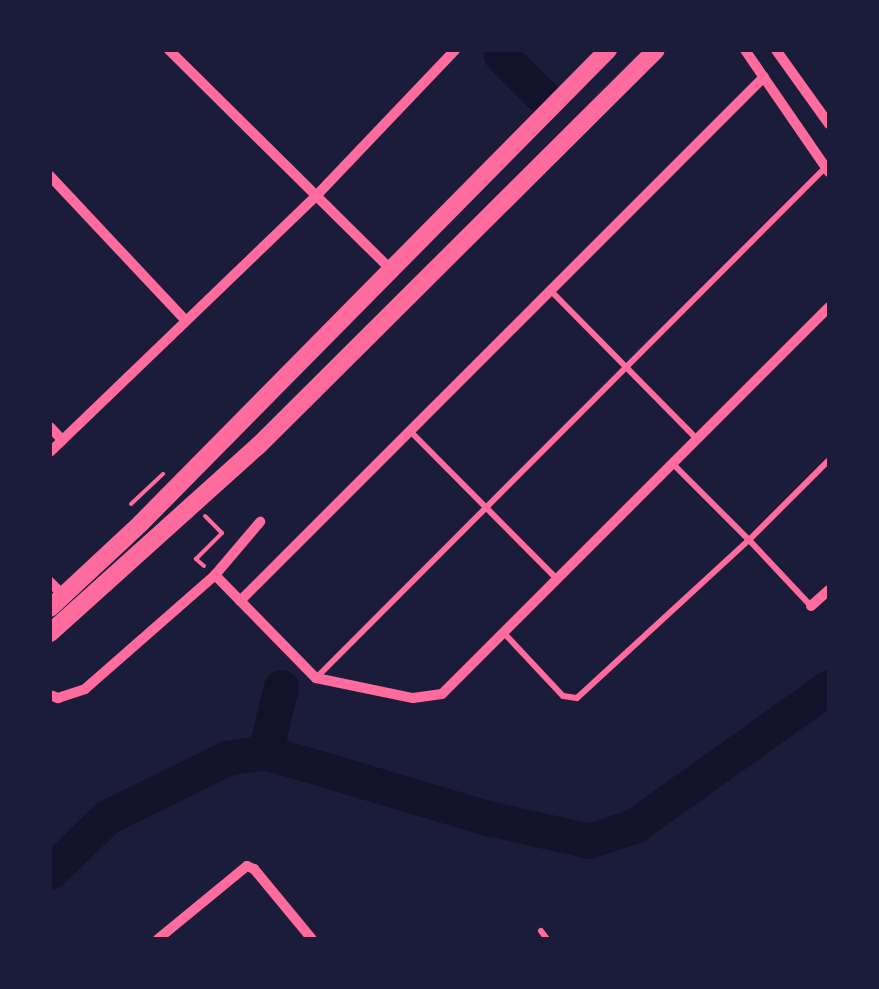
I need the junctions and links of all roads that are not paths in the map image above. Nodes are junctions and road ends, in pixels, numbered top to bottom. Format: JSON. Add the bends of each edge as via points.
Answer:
{"nodes":[{"id":1,"x":169,"y":50,"type":"edge"},
{"id":2,"x":608,"y":50,"type":"edge"},
{"id":3,"x":656,"y":50,"type":"edge"},
{"id":4,"x":745,"y":50,"type":"edge"},
{"id":5,"x":776,"y":50,"type":"edge"},
{"id":6,"x":449,"y":52,"type":"edge"},
{"id":7,"x":764,"y":76,"type":"junction"},
{"id":8,"x":829,"y":124,"type":"edge"},
{"id":9,"x":828,"y":169,"type":"edge"},
{"id":10,"x":50,"y":176,"type":"edge"},
{"id":11,"x":316,"y":196,"type":"junction"},
{"id":12,"x":390,"y":269,"type":"junction"},
{"id":13,"x":550,"y":290,"type":"junction"},
{"id":14,"x":829,"y":307,"type":"edge"},
{"id":15,"x":185,"y":320,"type":"junction"},
{"id":16,"x":626,"y":367,"type":"junction"},
{"id":17,"x":50,"y":427,"type":"edge"},
{"id":18,"x":410,"y":431,"type":"junction"},
{"id":19,"x":697,"y":439,"type":"junction"},
{"id":20,"x":62,"y":440,"type":"junction"},
{"id":21,"x":50,"y":452,"type":"edge"},
{"id":22,"x":829,"y":460,"type":"edge"},
{"id":23,"x":672,"y":464,"type":"junction"},
{"id":24,"x":486,"y":508,"type":"junction"},
{"id":25,"x":260,"y":522,"type":"dead end"},
{"id":26,"x":749,"y":540,"type":"junction"},
{"id":27,"x":214,"y":576,"type":"junction"},
{"id":28,"x":557,"y":579,"type":"junction"},
{"id":29,"x":50,"y":582,"type":"edge"},
{"id":30,"x":829,"y":590,"type":"edge"},
{"id":31,"x":240,"y":601,"type":"junction"},
{"id":32,"x":57,"y":602,"type":"edge"},
{"id":33,"x":811,"y":606,"type":"joint"},
{"id":34,"x":504,"y":633,"type":"junction"},
{"id":35,"x":50,"y":634,"type":"edge"},
{"id":36,"x":316,"y":678,"type":"junction"},
{"id":37,"x":50,"y":695,"type":"edge"},
{"id":38,"x":542,"y":931,"type":"dead end"},
{"id":39,"x":158,"y":939,"type":"edge"},
{"id":40,"x":312,"y":939,"type":"edge"},
{"id":41,"x":548,"y":939,"type":"edge"}],
"edges":[{"from":1,"to":11,"type":"street"},
{"from":2,"to":12,"type":"main road"},
{"from":3,"to":35,"type":"main road","via":[[258,446]]},
{"from":4,"to":7,"type":"street"},
{"from":5,"to":8,"type":"street"},
{"from":6,"to":11,"type":"street"},
{"from":7,"to":9,"type":"street"},
{"from":7,"to":13,"type":"street"},
{"from":9,"to":16,"type":"lane"},
{"from":10,"to":15,"type":"street"},
{"from":11,"to":12,"type":"street"},
{"from":11,"to":15,"type":"street"},
{"from":12,"to":32,"type":"main road"},
{"from":13,"to":16,"type":"lane"},
{"from":13,"to":18,"type":"street"},
{"from":14,"to":19,"type":"street"},
{"from":15,"to":20,"type":"street"},
{"from":16,"to":19,"type":"lane"},
{"from":16,"to":24,"type":"lane"},
{"from":17,"to":20,"type":"street"},
{"from":18,"to":24,"type":"lane"},
{"from":18,"to":31,"type":"street"},
{"from":19,"to":23,"type":"street"},
{"from":20,"to":21,"type":"street"},
{"from":22,"to":26,"type":"lane"},
{"from":23,"to":26,"type":"lane"},
{"from":23,"to":28,"type":"street"},
{"from":24,"to":28,"type":"lane"},
{"from":24,"to":36,"type":"lane"},
{"from":25,"to":27,"type":"street"},
{"from":26,"to":33,"type":"lane"},
{"from":26,"to":34,"type":"lane","via":[[577,698],[563,696]]},
{"from":27,"to":31,"type":"street"},
{"from":27,"to":37,"type":"street","via":[[85,689]]},
{"from":28,"to":34,"type":"street"},
{"from":29,"to":32,"type":"street"},
{"from":30,"to":33,"type":"street"},
{"from":31,"to":36,"type":"street"},
{"from":34,"to":36,"type":"street","via":[[442,694],[413,698]]},
{"from":38,"to":41,"type":"lane"},
{"from":39,"to":40,"type":"street","via":[[246,866]]}]}
